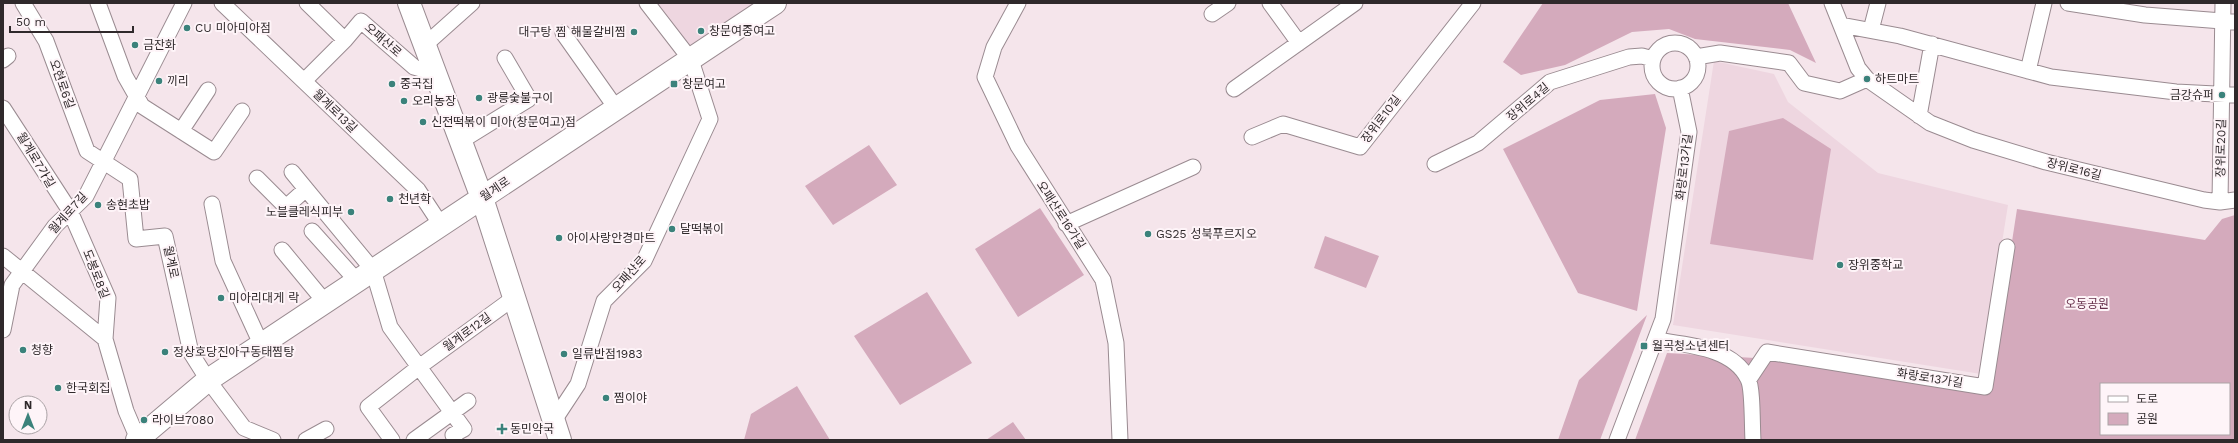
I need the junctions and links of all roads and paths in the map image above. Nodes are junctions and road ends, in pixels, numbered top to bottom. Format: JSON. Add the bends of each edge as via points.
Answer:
{"nodes":[{"id":1,"x":23,"y":3,"type":"edge"},
{"id":2,"x":98,"y":3,"type":"edge"},
{"id":3,"x":184,"y":3,"type":"edge"},
{"id":4,"x":222,"y":3,"type":"edge"},
{"id":5,"x":307,"y":3,"type":"edge"},
{"id":6,"x":410,"y":3,"type":"edge"},
{"id":7,"x":472,"y":3,"type":"edge"},
{"id":8,"x":647,"y":3,"type":"edge"},
{"id":9,"x":774,"y":3,"type":"edge"},
{"id":10,"x":1018,"y":3,"type":"edge"},
{"id":11,"x":1228,"y":3,"type":"edge"},
{"id":12,"x":1270,"y":3,"type":"edge"},
{"id":13,"x":1355,"y":3,"type":"edge"},
{"id":14,"x":1474,"y":3,"type":"edge"},
{"id":15,"x":1832,"y":3,"type":"edge"},
{"id":16,"x":1878,"y":3,"type":"edge"},
{"id":17,"x":2044,"y":3,"type":"edge"},
{"id":18,"x":2068,"y":3,"type":"edge"},
{"id":19,"x":2223,"y":3,"type":"edge"},
{"id":20,"x":1212,"y":14,"type":"dead end"},
{"id":21,"x":2229,"y":22,"type":"edge"},
{"id":22,"x":1841,"y":25,"type":"junction"},
{"id":23,"x":1871,"y":30,"type":"junction"},
{"id":24,"x":563,"y":33,"type":"dead end"},
{"id":25,"x":345,"y":40,"type":"junction"},
{"id":26,"x":1299,"y":43,"type":"junction"},
{"id":27,"x":1932,"y":44,"type":"junction"},
{"id":28,"x":425,"y":45,"type":"junction"},
{"id":29,"x":1696,"y":57,"type":"junction"},
{"id":30,"x":505,"y":58,"type":"dead end"},
{"id":31,"x":1653,"y":59,"type":"junction"},
{"id":32,"x":691,"y":60,"type":"junction"},
{"id":33,"x":2028,"y":71,"type":"junction"},
{"id":34,"x":436,"y":73,"type":"junction"},
{"id":35,"x":1867,"y":79,"type":"junction"},
{"id":36,"x":304,"y":81,"type":"junction"},
{"id":37,"x":1680,"y":88,"type":"junction"},
{"id":38,"x":1234,"y":89,"type":"dead end"},
{"id":39,"x":208,"y":90,"type":"dead end"},
{"id":40,"x":2228,"y":95,"type":"edge"},
{"id":41,"x":136,"y":96,"type":"junction"},
{"id":42,"x":3,"y":108,"type":"edge"},
{"id":43,"x":616,"y":108,"type":"junction"},
{"id":44,"x":242,"y":111,"type":"dead end"},
{"id":45,"x":1919,"y":116,"type":"junction"},
{"id":46,"x":181,"y":131,"type":"junction"},
{"id":47,"x":1252,"y":137,"type":"dead end"},
{"id":48,"x":461,"y":141,"type":"junction"},
{"id":49,"x":102,"y":162,"type":"junction"},
{"id":50,"x":1435,"y":164,"type":"dead end"},
{"id":51,"x":1193,"y":167,"type":"dead end"},
{"id":52,"x":292,"y":172,"type":"dead end"},
{"id":53,"x":257,"y":178,"type":"dead end"},
{"id":54,"x":306,"y":189,"type":"junction"},
{"id":55,"x":482,"y":198,"type":"junction"},
{"id":56,"x":2235,"y":200,"type":"edge"},
{"id":57,"x":2220,"y":202,"type":"junction"},
{"id":58,"x":212,"y":204,"type":"dead end"},
{"id":59,"x":70,"y":212,"type":"junction"},
{"id":60,"x":1066,"y":224,"type":"junction"},
{"id":61,"x":441,"y":225,"type":"junction"},
{"id":62,"x":312,"y":231,"type":"dead end"},
{"id":63,"x":2007,"y":247,"type":"dead end"},
{"id":64,"x":282,"y":250,"type":"dead end"},
{"id":65,"x":3,"y":256,"type":"edge"},
{"id":66,"x":22,"y":271,"type":"junction"},
{"id":67,"x":365,"y":276,"type":"junction"},
{"id":68,"x":515,"y":297,"type":"junction"},
{"id":69,"x":325,"y":302,"type":"junction"},
{"id":70,"x":4,"y":311,"type":"edge"},
{"id":71,"x":3,"y":330,"type":"edge"},
{"id":72,"x":105,"y":339,"type":"junction"},
{"id":73,"x":1656,"y":340,"type":"junction"},
{"id":74,"x":261,"y":344,"type":"junction"},
{"id":75,"x":419,"y":366,"type":"junction"},
{"id":76,"x":1749,"y":379,"type":"junction"},
{"id":77,"x":208,"y":380,"type":"junction"},
{"id":78,"x":468,"y":401,"type":"dead end"},
{"id":79,"x":452,"y":412,"type":"junction"},
{"id":80,"x":555,"y":419,"type":"junction"},
{"id":81,"x":326,"y":429,"type":"dead end"},
{"id":82,"x":138,"y":440,"type":"edge"},
{"id":83,"x":273,"y":440,"type":"edge"},
{"id":84,"x":306,"y":440,"type":"edge"},
{"id":85,"x":392,"y":440,"type":"edge"},
{"id":86,"x":414,"y":440,"type":"edge"},
{"id":87,"x":455,"y":440,"type":"edge"},
{"id":88,"x":560,"y":440,"type":"edge"},
{"id":89,"x":1120,"y":440,"type":"edge"},
{"id":90,"x":1618,"y":440,"type":"edge"},
{"id":91,"x":1753,"y":440,"type":"edge"}],
"edges":[{"from":1,"to":49,"type":"street","name":"오현로6길","via":[[46,41],[86,151]]},
{"from":2,"to":41,"type":"street","via":[[125,76]]},
{"from":3,"to":41,"type":"street","name":"월계로7길"},
{"from":4,"to":36,"type":"street","name":"월계로13길"},
{"from":5,"to":25,"type":"street"},
{"from":6,"to":28,"type":"main road"},
{"from":7,"to":28,"type":"street"},
{"from":8,"to":32,"type":"street"},
{"from":9,"to":32,"type":"main road","name":"월계로"},
{"from":10,"to":60,"type":"street","name":"오패산로16가길","via":[[994,48],[985,77],[1018,146]]},
{"from":11,"to":20,"type":"street"},
{"from":12,"to":26,"type":"street"},
{"from":13,"to":26,"type":"street"},
{"from":14,"to":47,"type":"street","name":"장위로10길","via":[[1360,147],[1283,124]]},
{"from":15,"to":22,"type":"street","name":"장위로16길"},
{"from":16,"to":23,"type":"street"},
{"from":17,"to":33,"type":"street"},
{"from":18,"to":21,"type":"street","via":[[2145,15]]},
{"from":19,"to":21,"type":"street","name":"장위로20길"},
{"from":21,"to":40,"type":"street","name":"장위로20길"},
{"from":22,"to":23,"type":"street"},
{"from":22,"to":35,"type":"street","name":"장위로16길","via":[[1858,68]]},
{"from":23,"to":27,"type":"street"},
{"from":24,"to":43,"type":"street"},
{"from":25,"to":34,"type":"street","name":"오패산로","via":[[361,21],[414,67]]},
{"from":25,"to":36,"type":"street","name":"오패산로"},
{"from":26,"to":38,"type":"street"},
{"from":27,"to":33,"type":"street"},
{"from":27,"to":45,"type":"street"},
{"from":28,"to":34,"type":"main road"},
{"from":29,"to":31,"type":"street","via":[[1689,48],[1678,43],[1662,46]]},
{"from":29,"to":35,"type":"street","via":[[1720,53],[1789,63],[1804,83],[1840,91]]},
{"from":29,"to":37,"type":"street","via":[[1697,72],[1687,85]]},
{"from":30,"to":48,"type":"street","via":[[529,99]]},
{"from":31,"to":37,"type":"street","via":[[1653,74],[1658,81],[1664,86]]},
{"from":31,"to":50,"type":"street","name":"장위로4길","via":[[1642,56],[1629,57],[1550,82],[1478,143]]},
{"from":32,"to":43,"type":"main road","name":"월계로"},
{"from":32,"to":80,"type":"street","name":"오패산로","via":[[710,119],[644,260],[604,301],[578,384]]},
{"from":33,"to":40,"type":"street","via":[[2051,77],[2111,85]]},
{"from":34,"to":48,"type":"main road"},
{"from":35,"to":45,"type":"street","name":"장위로16길"},
{"from":36,"to":61,"type":"street","name":"월계로13길","via":[[418,190]]},
{"from":37,"to":73,"type":"street","name":"화랑로13가길","via":[[1689,132],[1663,319]]},
{"from":39,"to":46,"type":"street"},
{"from":40,"to":57,"type":"street","name":"장위로20길"},
{"from":41,"to":46,"type":"street","via":[[142,106]]},
{"from":41,"to":49,"type":"street","name":"월계로7길"},
{"from":42,"to":59,"type":"street","name":"월계로7가길"},
{"from":43,"to":55,"type":"main road","name":"월계로"},
{"from":44,"to":46,"type":"street","via":[[214,152]]},
{"from":45,"to":57,"type":"street","name":"장위로16길","via":[[1973,140],[2046,162],[2163,191]]},
{"from":48,"to":55,"type":"main road"},
{"from":49,"to":59,"type":"street","name":"월계로7길","via":[[86,196]]},
{"from":49,"to":77,"type":"street","name":"월계로","via":[[130,179],[136,239],[165,236],[191,353]]},
{"from":51,"to":60,"type":"street"},
{"from":52,"to":54,"type":"street"},
{"from":53,"to":54,"type":"street","via":[[286,207]]},
{"from":54,"to":67,"type":"street"},
{"from":55,"to":61,"type":"main road","name":"월계로"},
{"from":55,"to":68,"type":"main road"},
{"from":56,"to":57,"type":"street","name":"장위로16길"},
{"from":58,"to":74,"type":"street","via":[[223,261]]},
{"from":59,"to":66,"type":"street","name":"월계로7길","via":[[55,226]]},
{"from":59,"to":72,"type":"street","name":"도봉로8길","via":[[108,298]]},
{"from":60,"to":89,"type":"street","name":"오패산로16가길","via":[[1103,280],[1116,342]]},
{"from":61,"to":67,"type":"main road","name":"월계로"},
{"from":62,"to":67,"type":"street"},
{"from":63,"to":76,"type":"street","name":"화랑로13가길","via":[[1986,387],[1767,352]]},
{"from":64,"to":69,"type":"street"},
{"from":65,"to":66,"type":"street"},
{"from":66,"to":70,"type":"street","name":"월계로7길","via":[[12,285]]},
{"from":66,"to":72,"type":"street"},
{"from":67,"to":69,"type":"main road","name":"월계로"},
{"from":67,"to":75,"type":"street","via":[[390,327]]},
{"from":68,"to":75,"type":"street","name":"월계로12길"},
{"from":68,"to":80,"type":"main road"},
{"from":69,"to":74,"type":"main road","name":"월계로"},
{"from":70,"to":71,"type":"street","name":"월계로7길"},
{"from":72,"to":82,"type":"street","name":"도봉로8길","via":[[126,411]]},
{"from":73,"to":76,"type":"street","via":[[1702,348],[1734,360]]},
{"from":73,"to":90,"type":"street","name":"화랑로13가길"},
{"from":74,"to":77,"type":"main road","name":"월계로"},
{"from":75,"to":79,"type":"street"},
{"from":75,"to":85,"type":"street","name":"월계로12길","via":[[368,407]]},
{"from":76,"to":91,"type":"street"},
{"from":77,"to":82,"type":"main road","name":"월계로"},
{"from":77,"to":83,"type":"street","via":[[244,428]]},
{"from":78,"to":79,"type":"street"},
{"from":79,"to":86,"type":"street"},
{"from":79,"to":87,"type":"street","via":[[464,429],[454,435]]},
{"from":80,"to":88,"type":"main road"},
{"from":81,"to":84,"type":"street"}]}
